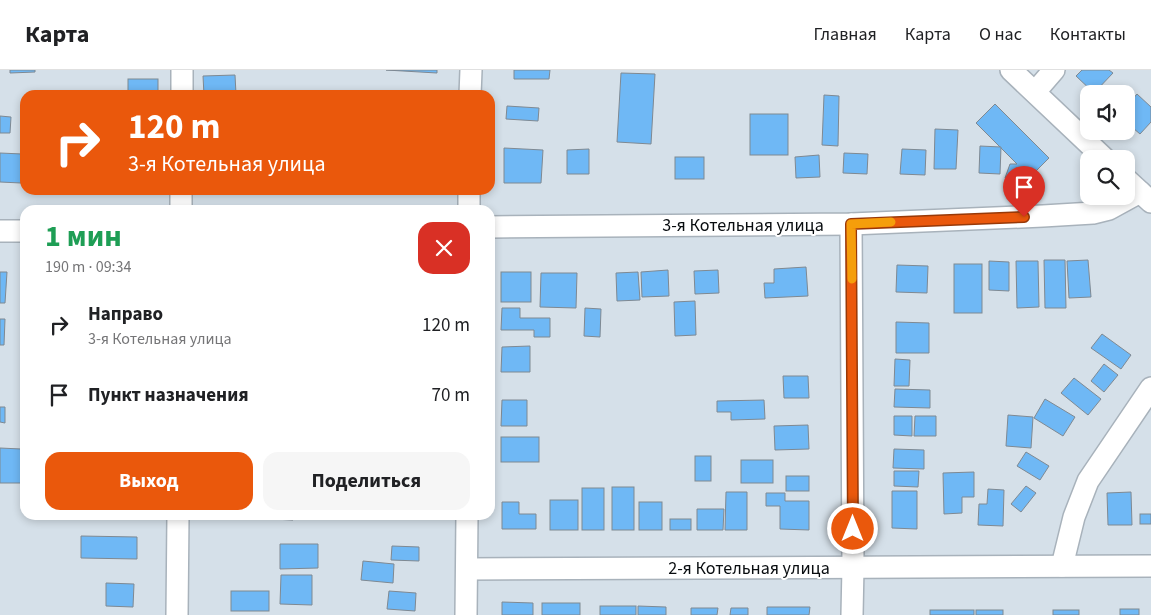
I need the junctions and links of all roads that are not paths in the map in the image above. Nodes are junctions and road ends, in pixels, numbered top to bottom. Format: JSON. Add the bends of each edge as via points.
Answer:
{"nodes":[{"id":1,"x":182,"y":70,"type":"edge"},
{"id":2,"x":471,"y":70,"type":"edge"},
{"id":3,"x":1011,"y":70,"type":"edge"},
{"id":4,"x":1054,"y":70,"type":"edge"},
{"id":5,"x":182,"y":90,"type":"edge"},
{"id":6,"x":470,"y":90,"type":"edge"},
{"id":7,"x":1035,"y":92,"type":"junction"},
{"id":8,"x":1096,"y":150,"type":"edge"},
{"id":9,"x":1139,"y":191,"type":"edge"},
{"id":10,"x":851,"y":224,"type":"junction"},
{"id":11,"x":495,"y":227,"type":"edge"},
{"id":12,"x":0,"y":231,"type":"edge"},
{"id":13,"x":20,"y":231,"type":"edge"},
{"id":14,"x":1151,"y":388,"type":"edge"},
{"id":15,"x":178,"y":520,"type":"edge"},
{"id":16,"x":467,"y":520,"type":"edge"},
{"id":17,"x":1062,"y":566,"type":"junction"},
{"id":18,"x":1151,"y":566,"type":"edge"},
{"id":19,"x":854,"y":567,"type":"junction"},
{"id":20,"x":467,"y":569,"type":"junction"},
{"id":21,"x":177,"y":615,"type":"edge"},
{"id":22,"x":466,"y":615,"type":"edge"},
{"id":23,"x":852,"y":615,"type":"edge"}],
"edges":[{"from":1,"to":5,"type":"street"},
{"from":2,"to":6,"type":"street"},
{"from":3,"to":7,"type":"street"},
{"from":4,"to":7,"type":"street"},
{"from":7,"to":8,"type":"street"},
{"from":9,"to":10,"type":"street","name":"3-я Котельная улица","via":[[1109,209],[1092,212]]},
{"from":10,"to":11,"type":"street","name":"3-я Котельная улица"},
{"from":10,"to":19,"type":"street"},
{"from":12,"to":13,"type":"street"},
{"from":14,"to":17,"type":"street","via":[[1088,481],[1074,517]]},
{"from":15,"to":21,"type":"street"},
{"from":16,"to":20,"type":"street"},
{"from":17,"to":18,"type":"street","name":"2-я Котельная улица"},
{"from":17,"to":19,"type":"street","name":"2-я Котельная улица"},
{"from":19,"to":20,"type":"street","name":"2-я Котельная улица"},
{"from":19,"to":23,"type":"street"},
{"from":20,"to":22,"type":"street"}]}
